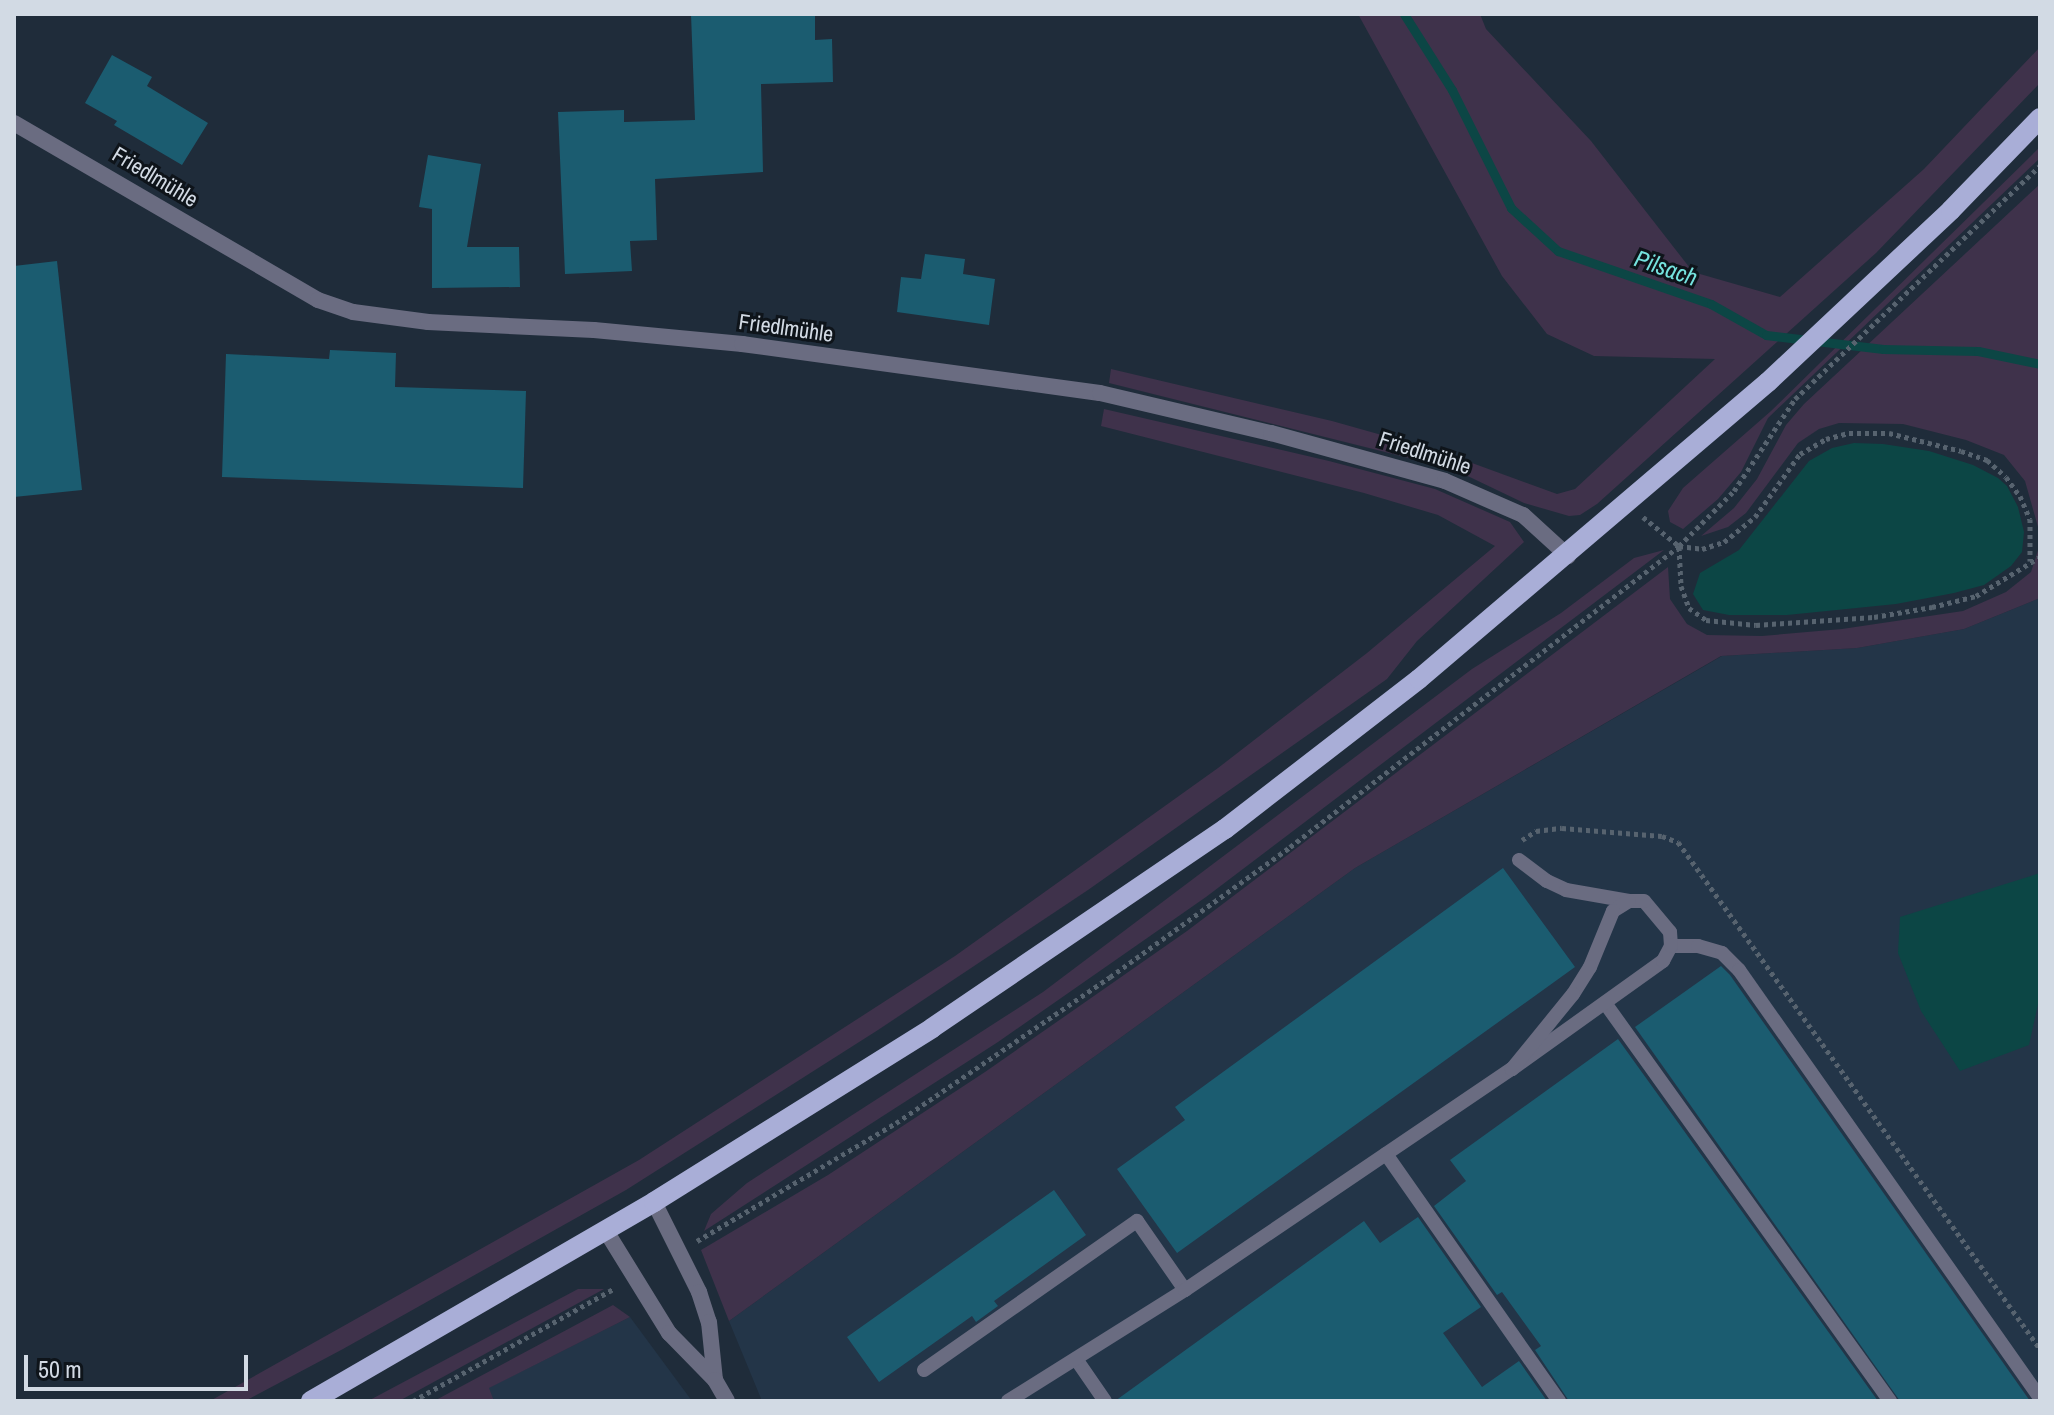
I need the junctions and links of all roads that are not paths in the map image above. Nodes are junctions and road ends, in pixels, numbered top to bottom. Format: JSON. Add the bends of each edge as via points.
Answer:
{"nodes":[{"id":1,"x":2040,"y":118,"type":"edge"},
{"id":2,"x":14,"y":123,"type":"edge"},
{"id":3,"x":1568,"y":556,"type":"junction"},
{"id":4,"x":1519,"y":860,"type":"dead end"},
{"id":5,"x":1629,"y":901,"type":"junction"},
{"id":6,"x":1671,"y":946,"type":"junction"},
{"id":7,"x":1605,"y":1003,"type":"junction"},
{"id":8,"x":1512,"y":1069,"type":"junction"},
{"id":9,"x":1386,"y":1154,"type":"junction"},
{"id":10,"x":654,"y":1202,"type":"junction"},
{"id":11,"x":606,"y":1231,"type":"junction"},
{"id":12,"x":1185,"y":1290,"type":"junction"},
{"id":13,"x":1076,"y":1359,"type":"junction"},
{"id":14,"x":924,"y":1370,"type":"dead end"},
{"id":15,"x":715,"y":1380,"type":"junction"},
{"id":16,"x":2040,"y":1398,"type":"edge"},
{"id":17,"x":311,"y":1401,"type":"edge"},
{"id":18,"x":727,"y":1401,"type":"edge"},
{"id":19,"x":1008,"y":1401,"type":"edge"},
{"id":20,"x":1105,"y":1401,"type":"edge"},
{"id":21,"x":1559,"y":1401,"type":"edge"},
{"id":22,"x":1890,"y":1401,"type":"edge"}],
"edges":[{"from":1,"to":3,"type":"main road","via":[[1835,321]]},
{"from":2,"to":3,"type":"street","name":"Friedlmühle","via":[[307,293],[353,312],[742,344],[1100,393],[1445,481],[1523,515]]},
{"from":3,"to":10,"type":"main road","via":[[1225,829],[932,1028]]},
{"from":4,"to":5,"type":"lane","via":[[1566,890]]},
{"from":5,"to":6,"type":"lane","via":[[1644,901],[1662,918]]},
{"from":5,"to":8,"type":"lane","via":[[1613,911],[1573,994]]},
{"from":6,"to":7,"type":"lane","via":[[1663,961]]},
{"from":6,"to":16,"type":"lane","via":[[1722,953],[1739,970]]},
{"from":7,"to":8,"type":"lane"},
{"from":7,"to":22,"type":"lane"},
{"from":8,"to":9,"type":"lane"},
{"from":9,"to":12,"type":"lane"},
{"from":9,"to":21,"type":"lane"},
{"from":10,"to":11,"type":"main road"},
{"from":10,"to":15,"type":"street","via":[[699,1292],[709,1322]]},
{"from":11,"to":15,"type":"street","via":[[669,1333]]},
{"from":11,"to":17,"type":"main road"},
{"from":12,"to":13,"type":"lane"},
{"from":12,"to":14,"type":"lane","via":[[1137,1221]]},
{"from":13,"to":19,"type":"lane"},
{"from":13,"to":20,"type":"lane"},
{"from":15,"to":18,"type":"street"}]}
